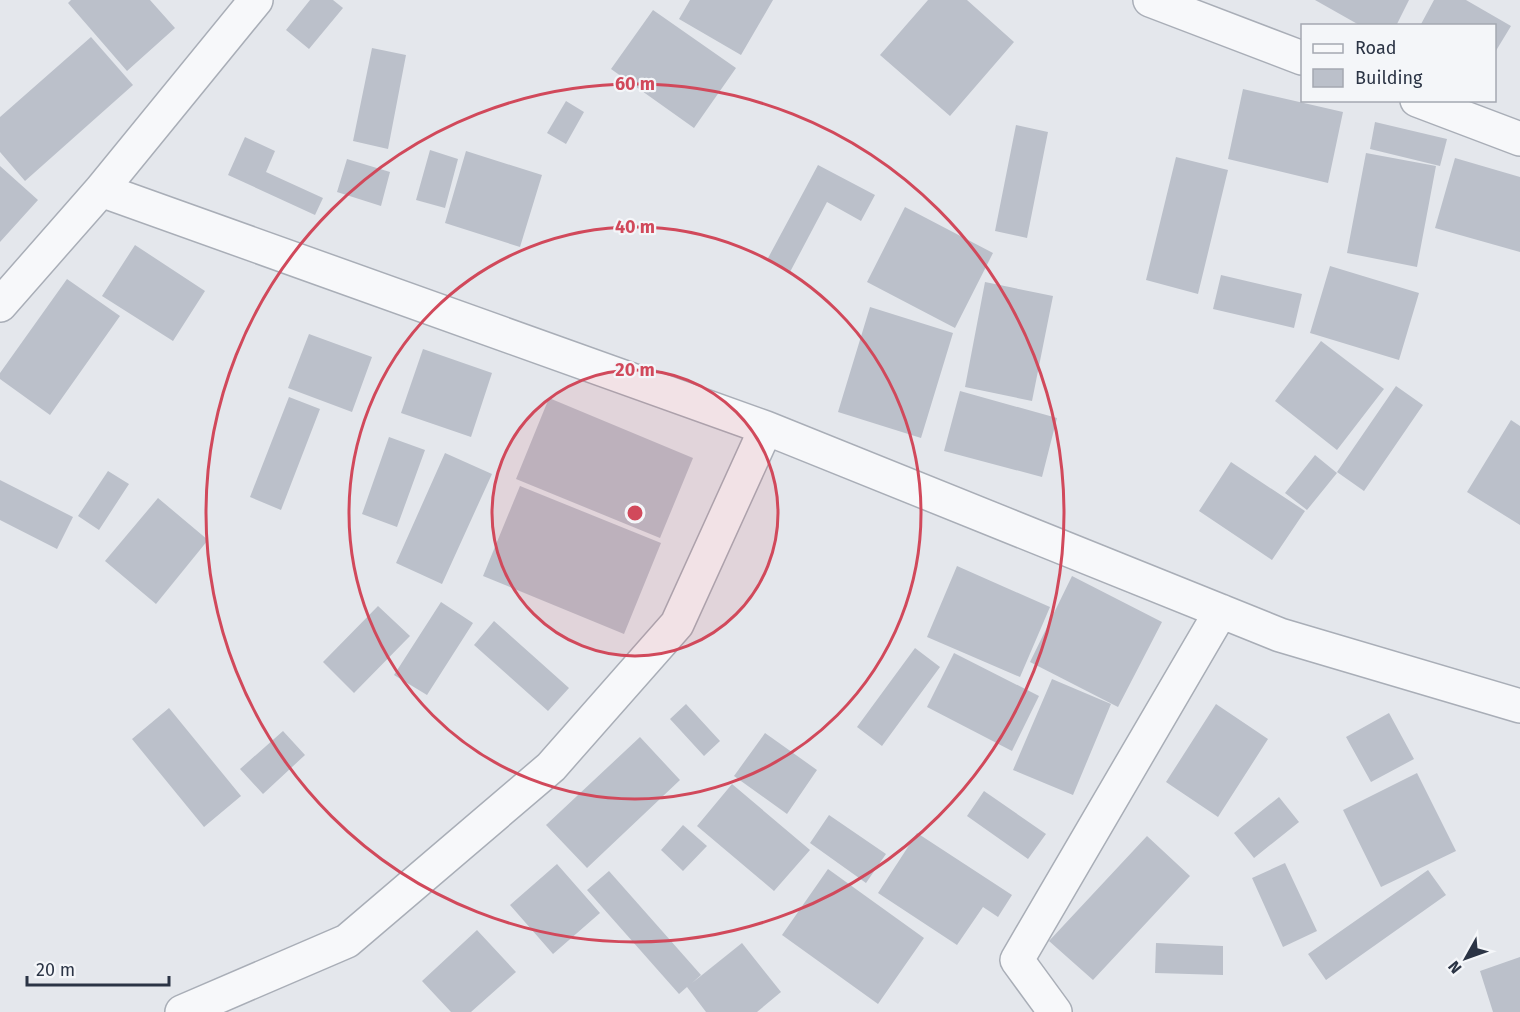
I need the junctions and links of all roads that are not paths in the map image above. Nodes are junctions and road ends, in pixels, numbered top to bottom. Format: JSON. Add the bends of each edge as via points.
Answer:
{"nodes":[{"id":1,"x":1150,"y":0,"type":"edge"},
{"id":2,"x":254,"y":1,"type":"edge"},
{"id":3,"x":1301,"y":58,"type":"edge"},
{"id":4,"x":1422,"y":102,"type":"edge"},
{"id":5,"x":1520,"y":139,"type":"edge"},
{"id":6,"x":101,"y":190,"type":"junction"},
{"id":7,"x":0,"y":305,"type":"edge"},
{"id":8,"x":766,"y":428,"type":"junction"},
{"id":9,"x":1221,"y":612,"type":"junction"},
{"id":10,"x":1520,"y":706,"type":"edge"},
{"id":11,"x":182,"y":1012,"type":"edge"},
{"id":12,"x":1055,"y":1012,"type":"edge"}],
"edges":[{"from":1,"to":3,"type":"street"},
{"from":2,"to":6,"type":"street"},
{"from":4,"to":5,"type":"street"},
{"from":6,"to":7,"type":"street"},
{"from":6,"to":8,"type":"street"},
{"from":8,"to":9,"type":"street"},
{"from":8,"to":11,"type":"street","via":[[677,624],[551,767],[347,942]]},
{"from":9,"to":10,"type":"street","via":[[1280,635]]},
{"from":9,"to":12,"type":"street","via":[[1017,960]]}]}
